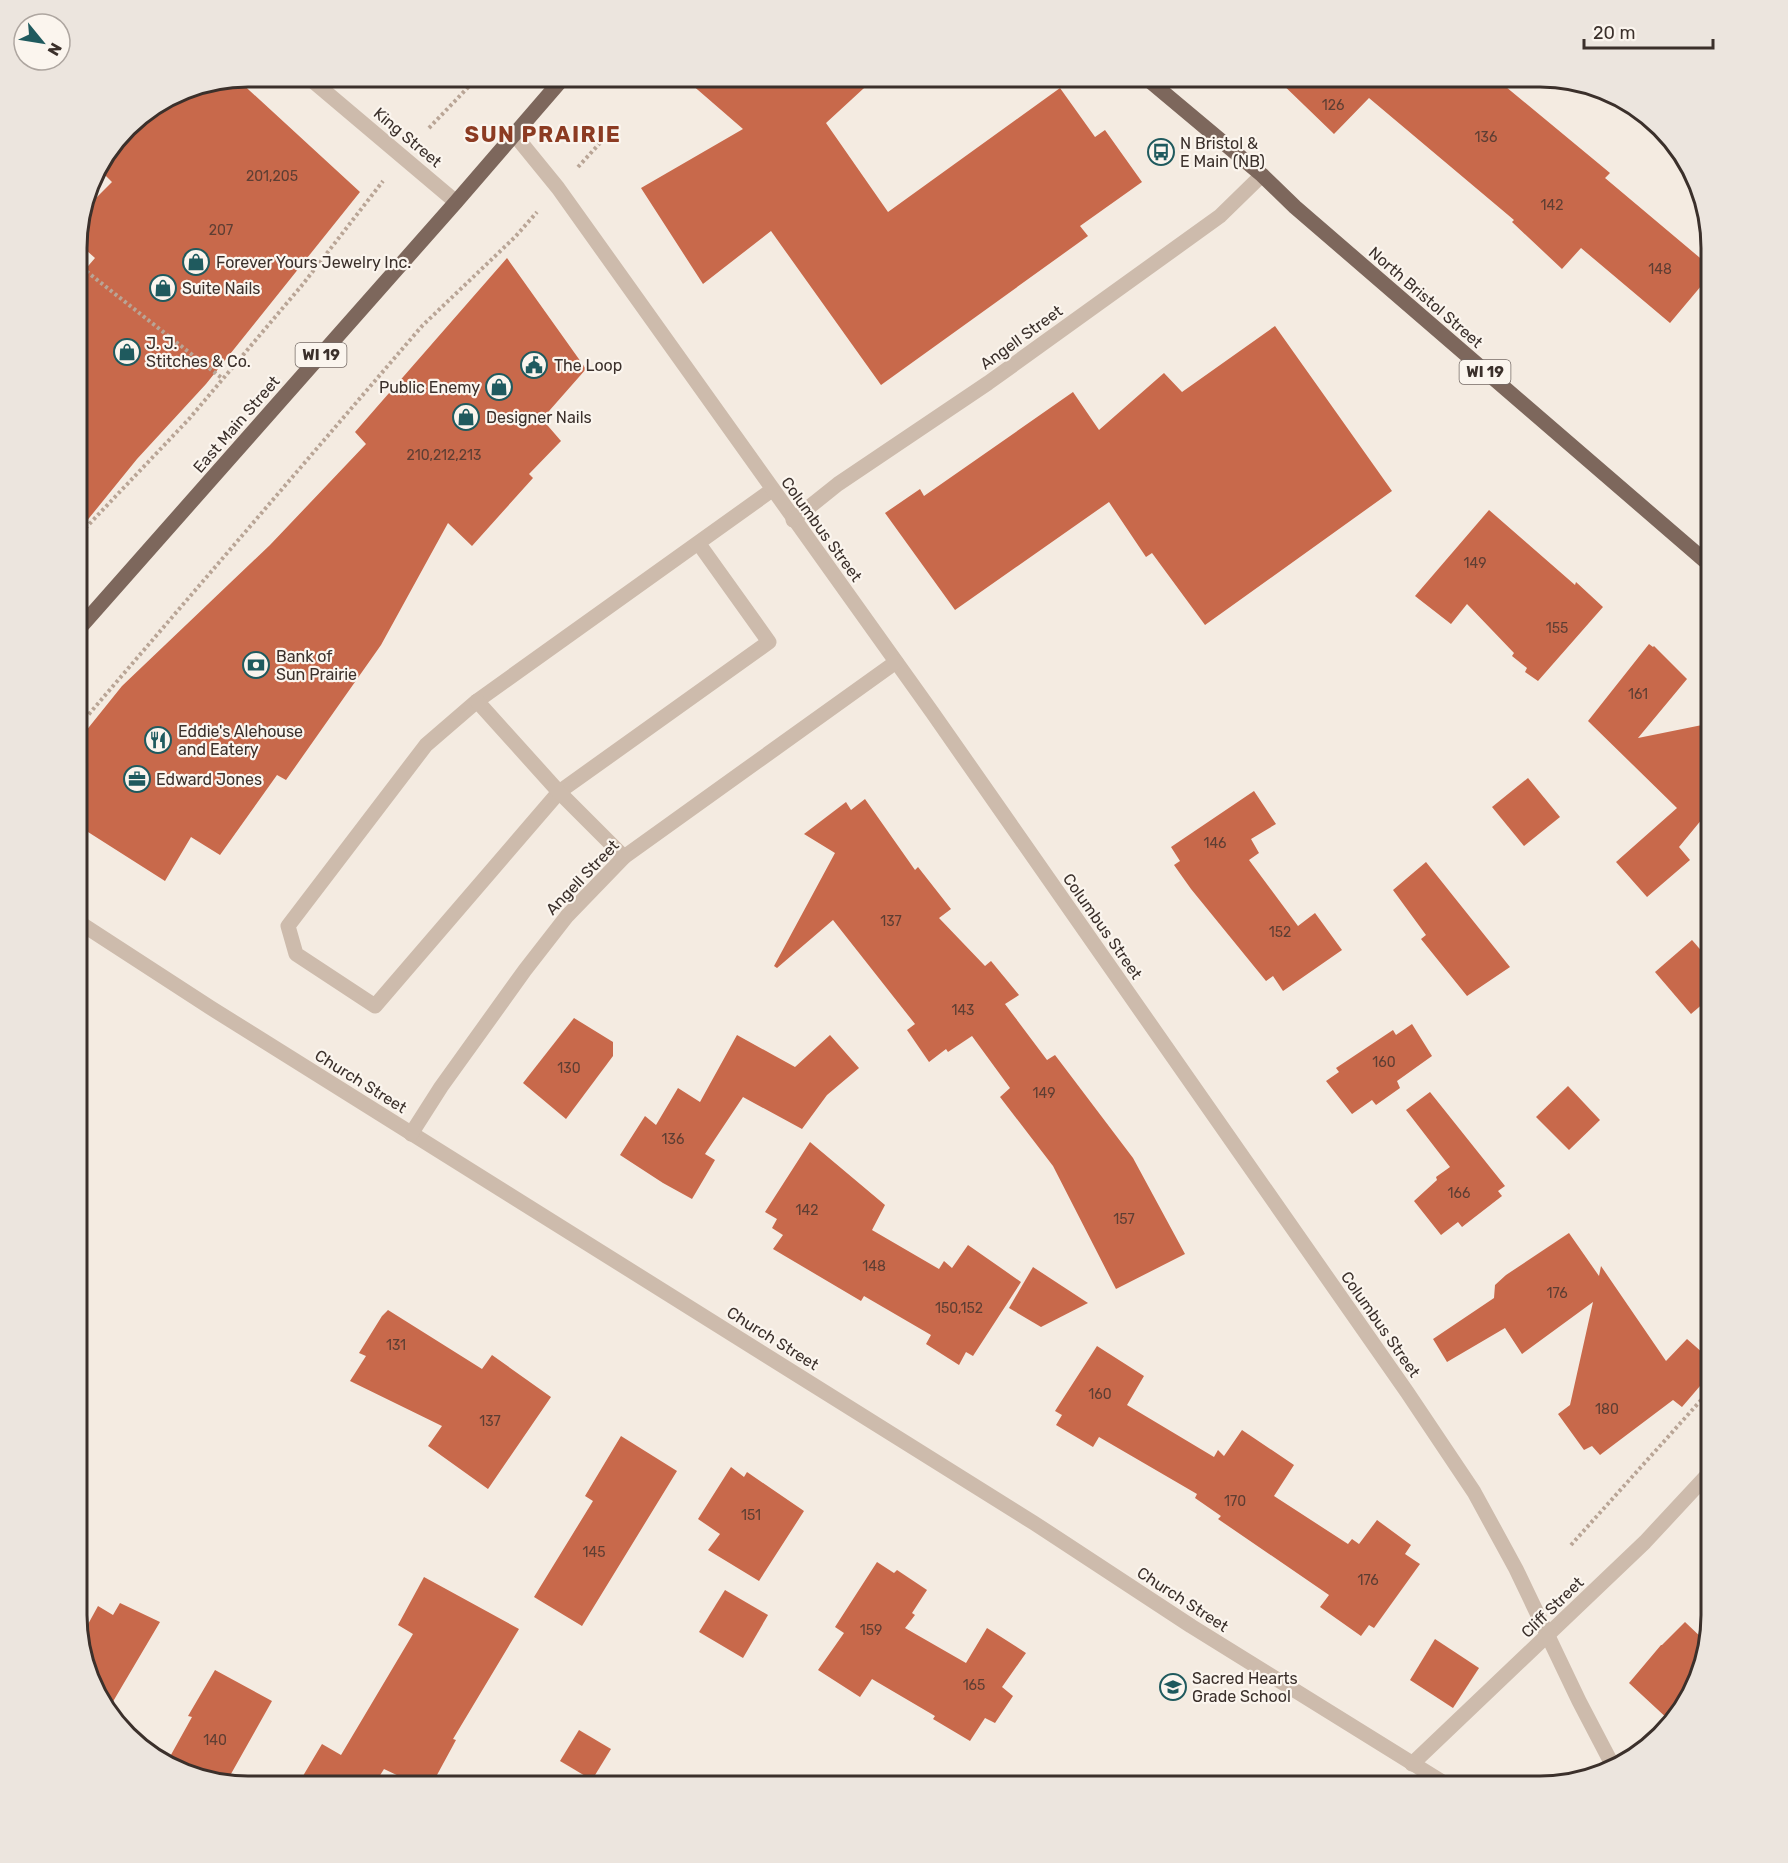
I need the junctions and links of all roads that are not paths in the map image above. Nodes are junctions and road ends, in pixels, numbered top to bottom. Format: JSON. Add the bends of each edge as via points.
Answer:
{"nodes":[{"id":1,"x":321,"y":87,"type":"edge"},
{"id":2,"x":555,"y":87,"type":"edge"},
{"id":3,"x":1157,"y":87,"type":"edge"},
{"id":4,"x":514,"y":134,"type":"junction"},
{"id":5,"x":1262,"y":175,"type":"junction"},
{"id":6,"x":456,"y":202,"type":"junction"},
{"id":7,"x":772,"y":490,"type":"junction"},
{"id":8,"x":793,"y":520,"type":"junction"},
{"id":9,"x":699,"y":544,"type":"junction"},
{"id":10,"x":1701,"y":557,"type":"edge"},
{"id":11,"x":87,"y":620,"type":"edge"},
{"id":12,"x":896,"y":662,"type":"junction"},
{"id":13,"x":477,"y":701,"type":"junction"},
{"id":14,"x":559,"y":792,"type":"junction"},
{"id":15,"x":624,"y":857,"type":"junction"},
{"id":16,"x":87,"y":927,"type":"edge"},
{"id":17,"x":411,"y":1134,"type":"junction"},
{"id":18,"x":1701,"y":1483,"type":"edge"},
{"id":19,"x":1548,"y":1635,"type":"junction"},
{"id":20,"x":1610,"y":1760,"type":"edge"},
{"id":21,"x":1412,"y":1764,"type":"junction"},
{"id":22,"x":1432,"y":1776,"type":"edge"}],
"edges":[{"from":1,"to":6,"type":"street","name":"King Street"},
{"from":2,"to":4,"type":"main road","name":"East Main Street","number":"WI 19"},
{"from":3,"to":5,"type":"main road","name":"North Bristol Street","number":"WI 19"},
{"from":4,"to":6,"type":"main road","name":"East Main Street","number":"WI 19"},
{"from":4,"to":7,"type":"street","name":"Columbus Street","via":[[558,188]]},
{"from":5,"to":8,"type":"street","name":"Angell Street","via":[[1220,216],[988,383],[838,484]]},
{"from":5,"to":10,"type":"main road","name":"North Bristol Street","number":"WI 19"},
{"from":6,"to":11,"type":"main road","name":"East Main Street","number":"WI 19"},
{"from":7,"to":8,"type":"street","name":"Columbus Street"},
{"from":7,"to":9,"type":"street"},
{"from":8,"to":12,"type":"street","name":"Columbus Street"},
{"from":9,"to":13,"type":"street"},
{"from":9,"to":14,"type":"street","via":[[769,642]]},
{"from":12,"to":15,"type":"street","name":"Angell Street"},
{"from":12,"to":19,"type":"street","name":"Columbus Street","via":[[1407,1392],[1474,1492]]},
{"from":13,"to":14,"type":"street"},
{"from":13,"to":14,"type":"street","via":[[426,745],[288,926],[297,954],[375,1006]]},
{"from":14,"to":15,"type":"street"},
{"from":15,"to":17,"type":"street","name":"Angell Street","via":[[567,916],[525,970]]},
{"from":16,"to":17,"type":"street","name":"Church Street"},
{"from":17,"to":21,"type":"street","name":"Church Street","via":[[1034,1522]]},
{"from":18,"to":19,"type":"street","name":"Cliff Street"},
{"from":19,"to":20,"type":"street","name":"Columbus Street"},
{"from":19,"to":21,"type":"street","name":"Cliff Street"},
{"from":21,"to":22,"type":"street","name":"Church Street"}]}
